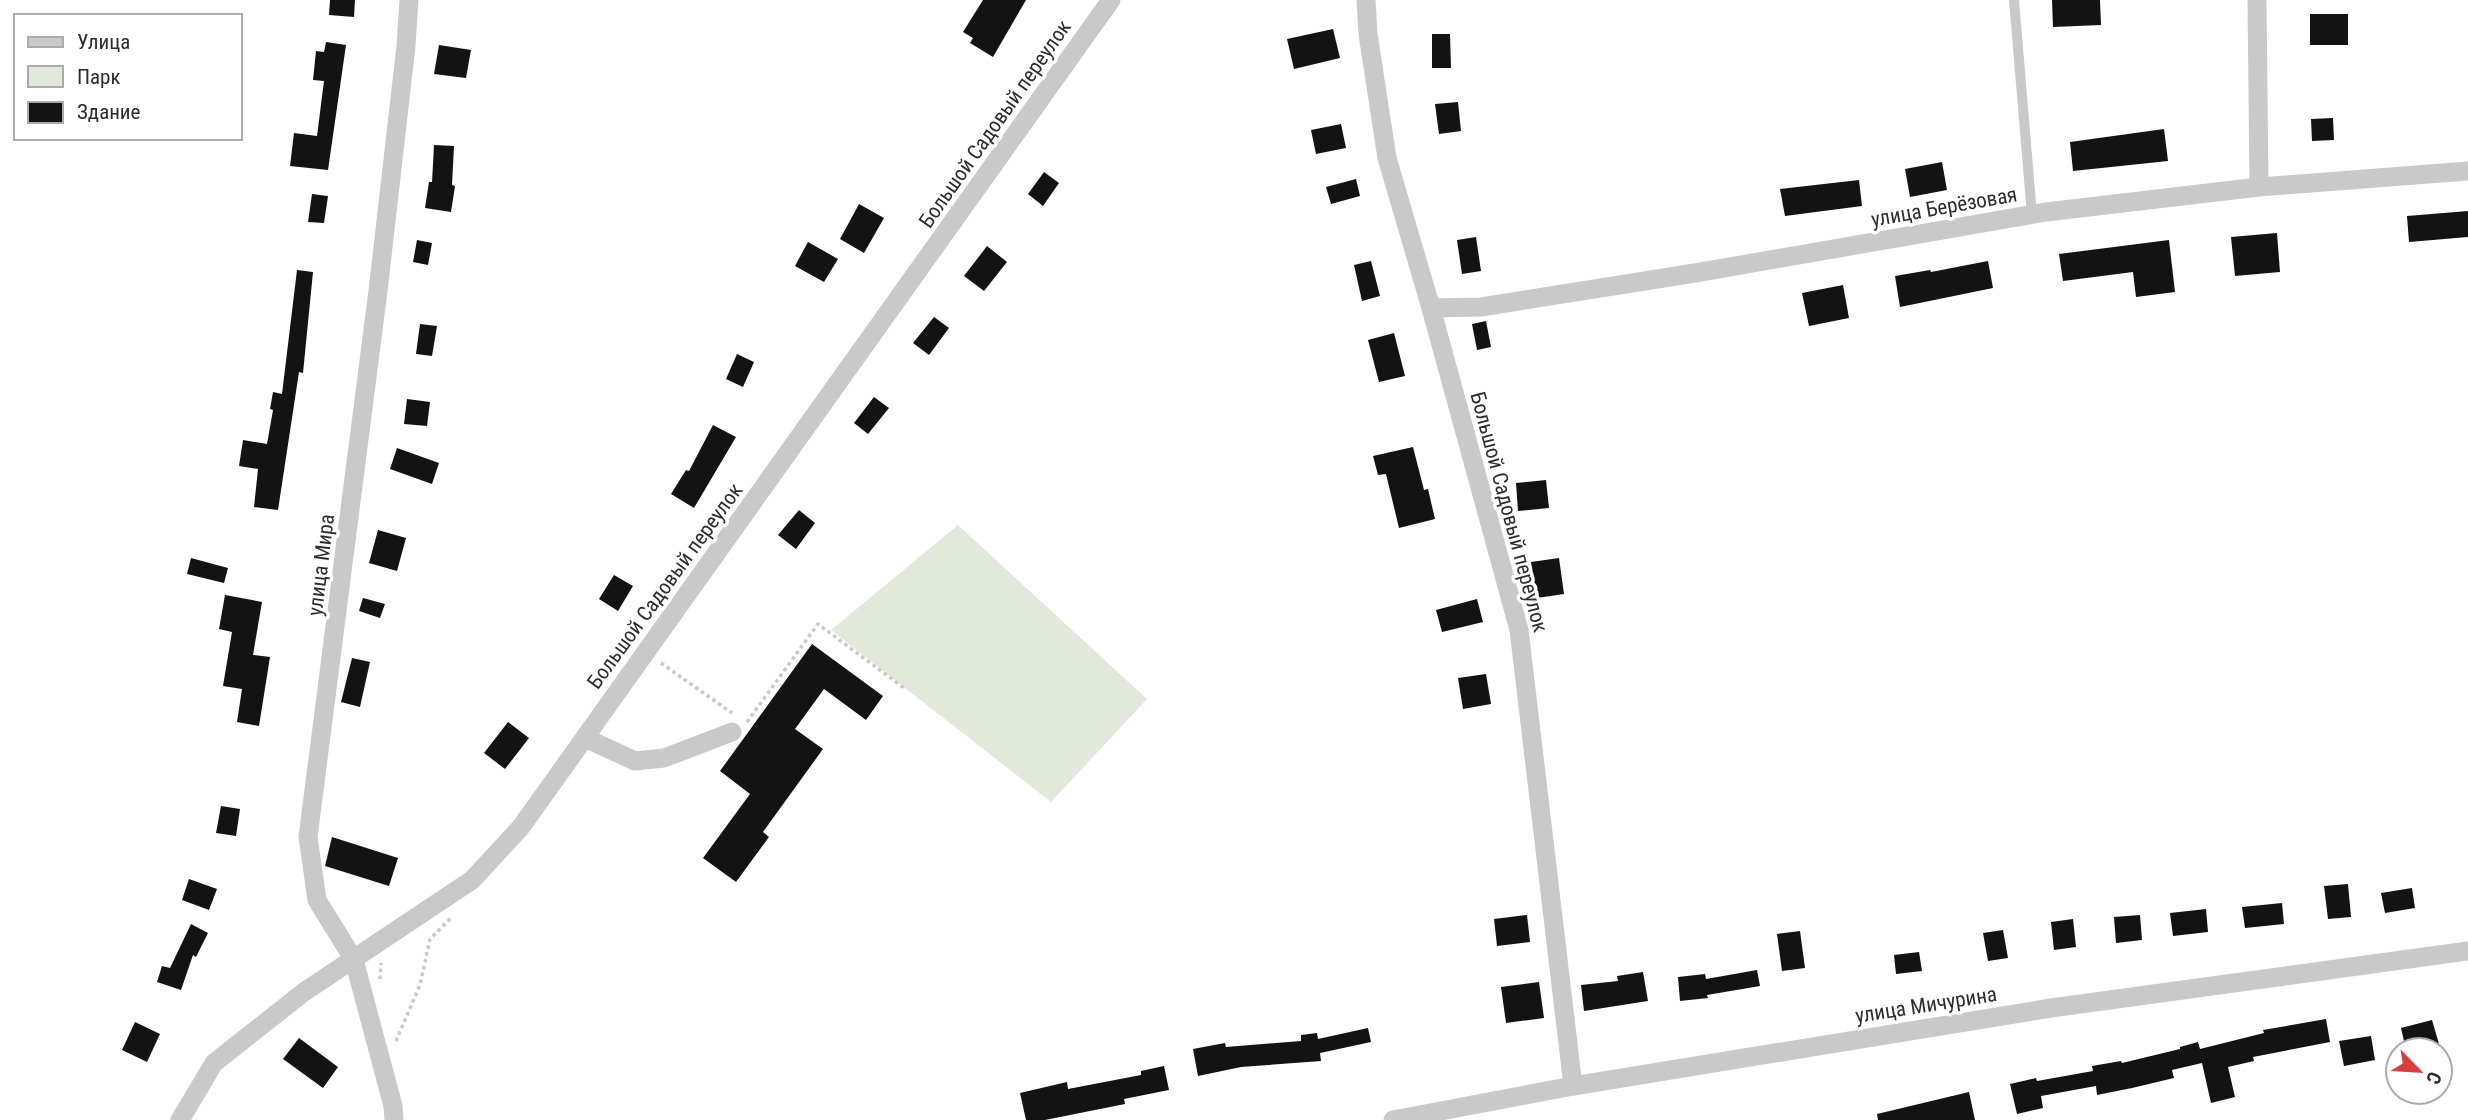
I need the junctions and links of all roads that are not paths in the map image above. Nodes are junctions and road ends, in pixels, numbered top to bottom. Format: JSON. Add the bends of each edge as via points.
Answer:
{"nodes":[{"id":1,"x":409,"y":0,"type":"edge"},
{"id":2,"x":1111,"y":0,"type":"edge"},
{"id":3,"x":1366,"y":0,"type":"edge"},
{"id":4,"x":2014,"y":0,"type":"edge"},
{"id":5,"x":2257,"y":0,"type":"edge"},
{"id":6,"x":2468,"y":171,"type":"edge"},
{"id":7,"x":2259,"y":187,"type":"junction"},
{"id":8,"x":2032,"y":215,"type":"junction"},
{"id":9,"x":1431,"y":308,"type":"junction"},
{"id":10,"x":738,"y":724,"type":"road end"},
{"id":11,"x":585,"y":738,"type":"junction"},
{"id":12,"x":2468,"y":951,"type":"edge"},
{"id":13,"x":354,"y":960,"type":"junction"},
{"id":14,"x":1573,"y":1086,"type":"junction"},
{"id":15,"x":180,"y":1120,"type":"edge"},
{"id":16,"x":394,"y":1120,"type":"edge"},
{"id":17,"x":1393,"y":1120,"type":"edge"}],
"edges":[{"from":1,"to":13,"type":"street","name":"улица Мира","via":[[376,305],[308,836],[317,900]]},
{"from":2,"to":11,"type":"street","name":"Большой Садовый переулок"},
{"from":3,"to":9,"type":"street","name":"Большой Садовый переулок","via":[[1387,158]]},
{"from":4,"to":8,"type":"lane"},
{"from":5,"to":7,"type":"street"},
{"from":6,"to":7,"type":"street","name":"улица Берёзовая"},
{"from":7,"to":8,"type":"street","name":"улица Берёзовая"},
{"from":8,"to":9,"type":"street","name":"улица Берёзовая","via":[[1481,307]]},
{"from":9,"to":14,"type":"street","name":"Большой Садовый переулок","via":[[1519,630]]},
{"from":10,"to":11,"type":"street","via":[[664,758],[635,761]]},
{"from":11,"to":13,"type":"street","name":"Большой Садовый переулок","via":[[521,827],[472,880]]},
{"from":12,"to":14,"type":"street","name":"улица Мичурина","via":[[2051,1008]]},
{"from":13,"to":15,"type":"street","name":"Большой Садовый переулок","via":[[303,992],[214,1063]]},
{"from":13,"to":16,"type":"street","name":"улица Мира"},
{"from":14,"to":17,"type":"street","name":"улица Мичурина"}]}
